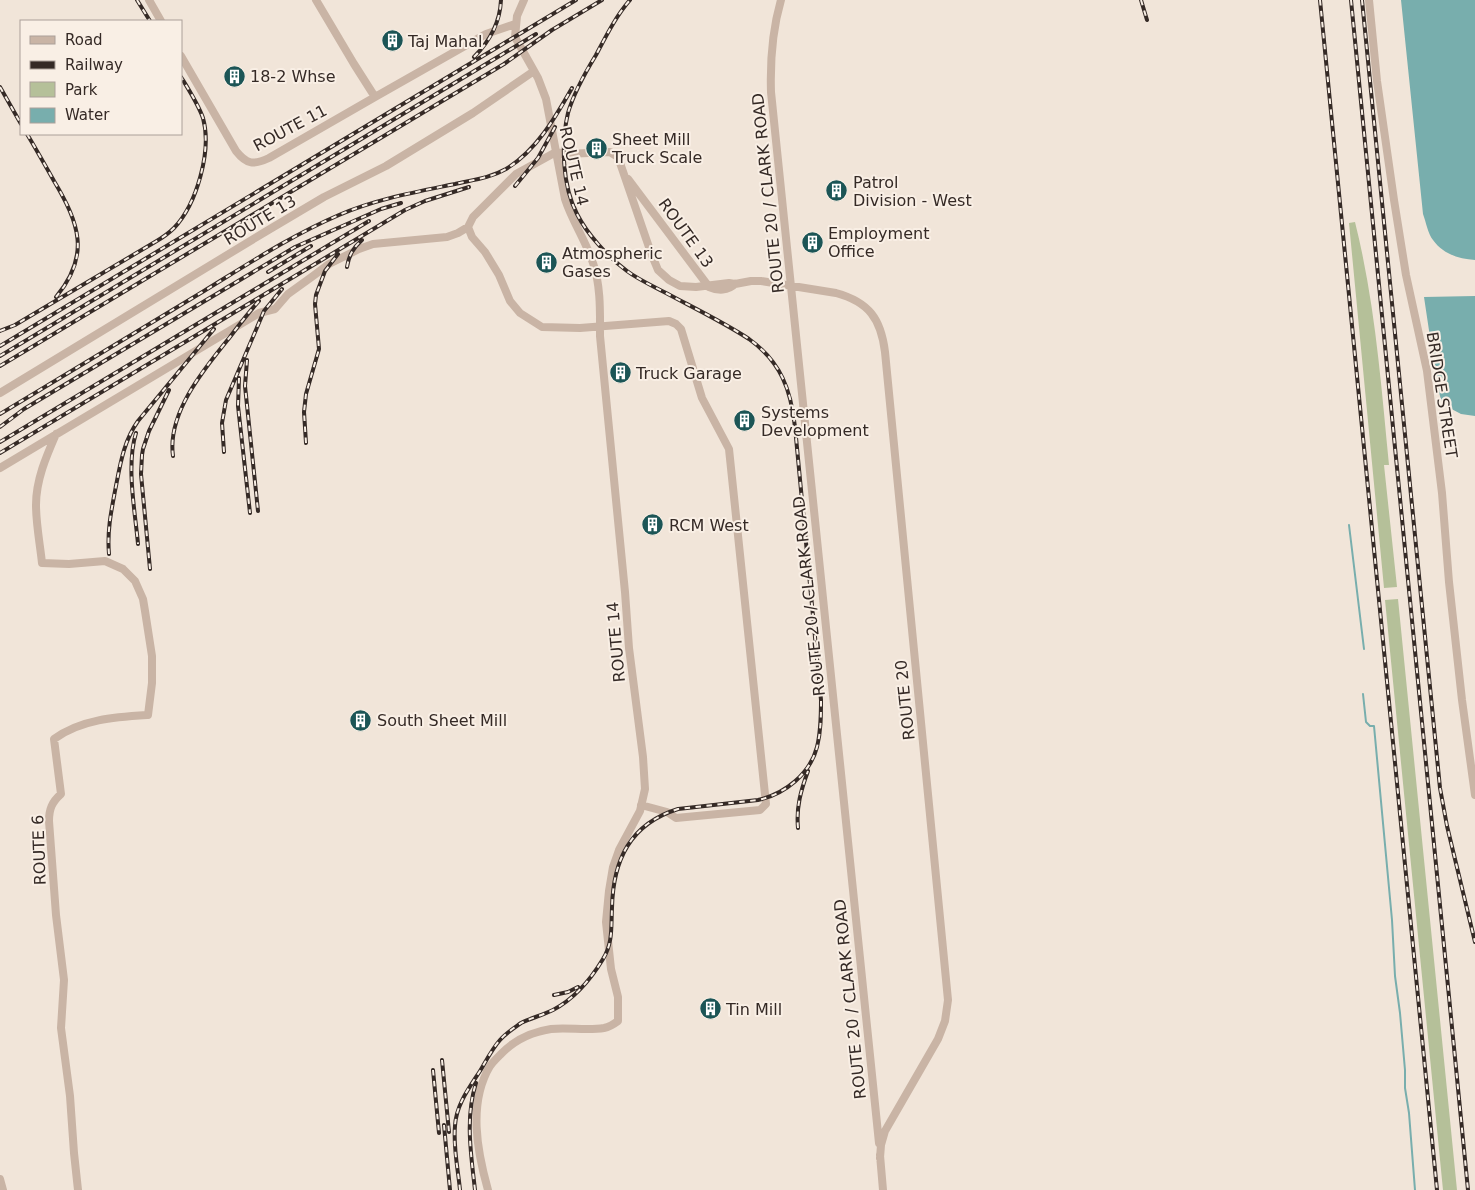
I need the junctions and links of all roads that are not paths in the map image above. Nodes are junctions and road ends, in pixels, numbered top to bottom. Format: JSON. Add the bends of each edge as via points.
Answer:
{"nodes":[{"id":1,"x":149,"y":0,"type":"edge"},
{"id":2,"x":316,"y":0,"type":"edge"},
{"id":3,"x":524,"y":0,"type":"edge"},
{"id":4,"x":781,"y":0,"type":"edge"},
{"id":5,"x":1369,"y":0,"type":"edge"},
{"id":6,"x":160,"y":20,"type":"edge"},
{"id":7,"x":515,"y":24,"type":"junction"},
{"id":8,"x":182,"y":58,"type":"edge"},
{"id":9,"x":534,"y":70,"type":"junction"},
{"id":10,"x":375,"y":97,"type":"junction"},
{"id":11,"x":556,"y":152,"type":"junction"},
{"id":12,"x":624,"y":172,"type":"junction"},
{"id":13,"x":468,"y":227,"type":"junction"},
{"id":14,"x":709,"y":286,"type":"junction"},
{"id":15,"x":791,"y":286,"type":"junction"},
{"id":16,"x":600,"y":326,"type":"junction"},
{"id":17,"x":0,"y":393,"type":"edge"},
{"id":18,"x":56,"y":434,"type":"junction"},
{"id":19,"x":0,"y":468,"type":"edge"},
{"id":20,"x":1475,"y":795,"type":"edge"},
{"id":21,"x":641,"y":806,"type":"junction"},
{"id":22,"x":880,"y":1158,"type":"junction"},
{"id":23,"x":0,"y":1179,"type":"edge"},
{"id":24,"x":3,"y":1190,"type":"edge"},
{"id":25,"x":78,"y":1190,"type":"edge"},
{"id":26,"x":488,"y":1190,"type":"edge"},
{"id":27,"x":882,"y":1190,"type":"edge"}],
"edges":[{"from":1,"to":6,"type":"street"},
{"from":2,"to":10,"type":"street"},
{"from":3,"to":7,"type":"street"},
{"from":4,"to":15,"type":"street","name":"ROUTE 20 / CLARK ROAD","via":[[772,38],[771,83]]},
{"from":5,"to":20,"type":"street","name":"BRIDGE STREET","via":[[1394,200],[1427,371]]},
{"from":7,"to":9,"type":"street","name":"ROUTE 14","via":[[515,37]]},
{"from":7,"to":10,"type":"street","via":[[486,34]]},
{"from":8,"to":10,"type":"street","name":"ROUTE 11","via":[[236,151],[249,162],[269,158]]},
{"from":9,"to":11,"type":"street","name":"ROUTE 14","via":[[546,99]]},
{"from":9,"to":17,"type":"street","name":"ROUTE 13","via":[[473,113],[386,166],[324,197]]},
{"from":11,"to":12,"type":"street","name":"ROUTE 13","via":[[610,152],[618,157]]},
{"from":11,"to":13,"type":"street","via":[[516,174],[472,217]]},
{"from":11,"to":16,"type":"street","name":"ROUTE 14","via":[[568,209],[595,268]]},
{"from":12,"to":14,"type":"street","name":"ROUTE 13"},
{"from":12,"to":14,"type":"street","name":"ROUTE 13","via":[[658,270],[680,286]]},
{"from":13,"to":16,"type":"street","via":[[499,276],[510,302],[520,313],[542,327]]},
{"from":13,"to":18,"type":"street","via":[[447,237],[373,244],[342,257],[288,294],[275,309],[258,313]]},
{"from":14,"to":15,"type":"street","name":"ROUTE 13","via":[[721,290],[751,281]]},
{"from":15,"to":22,"type":"street","name":"ROUTE 20 / CLARK ROAD"},
{"from":15,"to":22,"type":"street","name":"ROUTE 20","via":[[848,296],[864,306],[880,327],[886,360],[948,1000],[938,1040],[885,1131]]},
{"from":16,"to":21,"type":"street","name":"ROUTE 14","via":[[629,648],[643,757],[645,789]]},
{"from":16,"to":21,"type":"street","via":[[669,321],[682,329],[702,398],[729,449],[766,804],[760,810],[676,818],[667,812]]},
{"from":18,"to":19,"type":"street"},
{"from":18,"to":25,"type":"street","name":"ROUTE 6","via":[[42,471],[36,504],[42,563],[105,561],[131,574],[142,599],[152,663],[148,715],[92,721],[54,739],[60,794],[52,804],[49,821],[64,980],[61,1028]]},
{"from":21,"to":26,"type":"street","name":"ROUTE 14","via":[[612,867],[609,891],[606,922],[618,997],[618,1022],[606,1028],[552,1029],[530,1034],[509,1046],[490,1065],[480,1089],[477,1118],[480,1165]]},
{"from":22,"to":27,"type":"street","name":"ROUTE 20 / CLARK ROAD"},
{"from":23,"to":24,"type":"street"}]}
